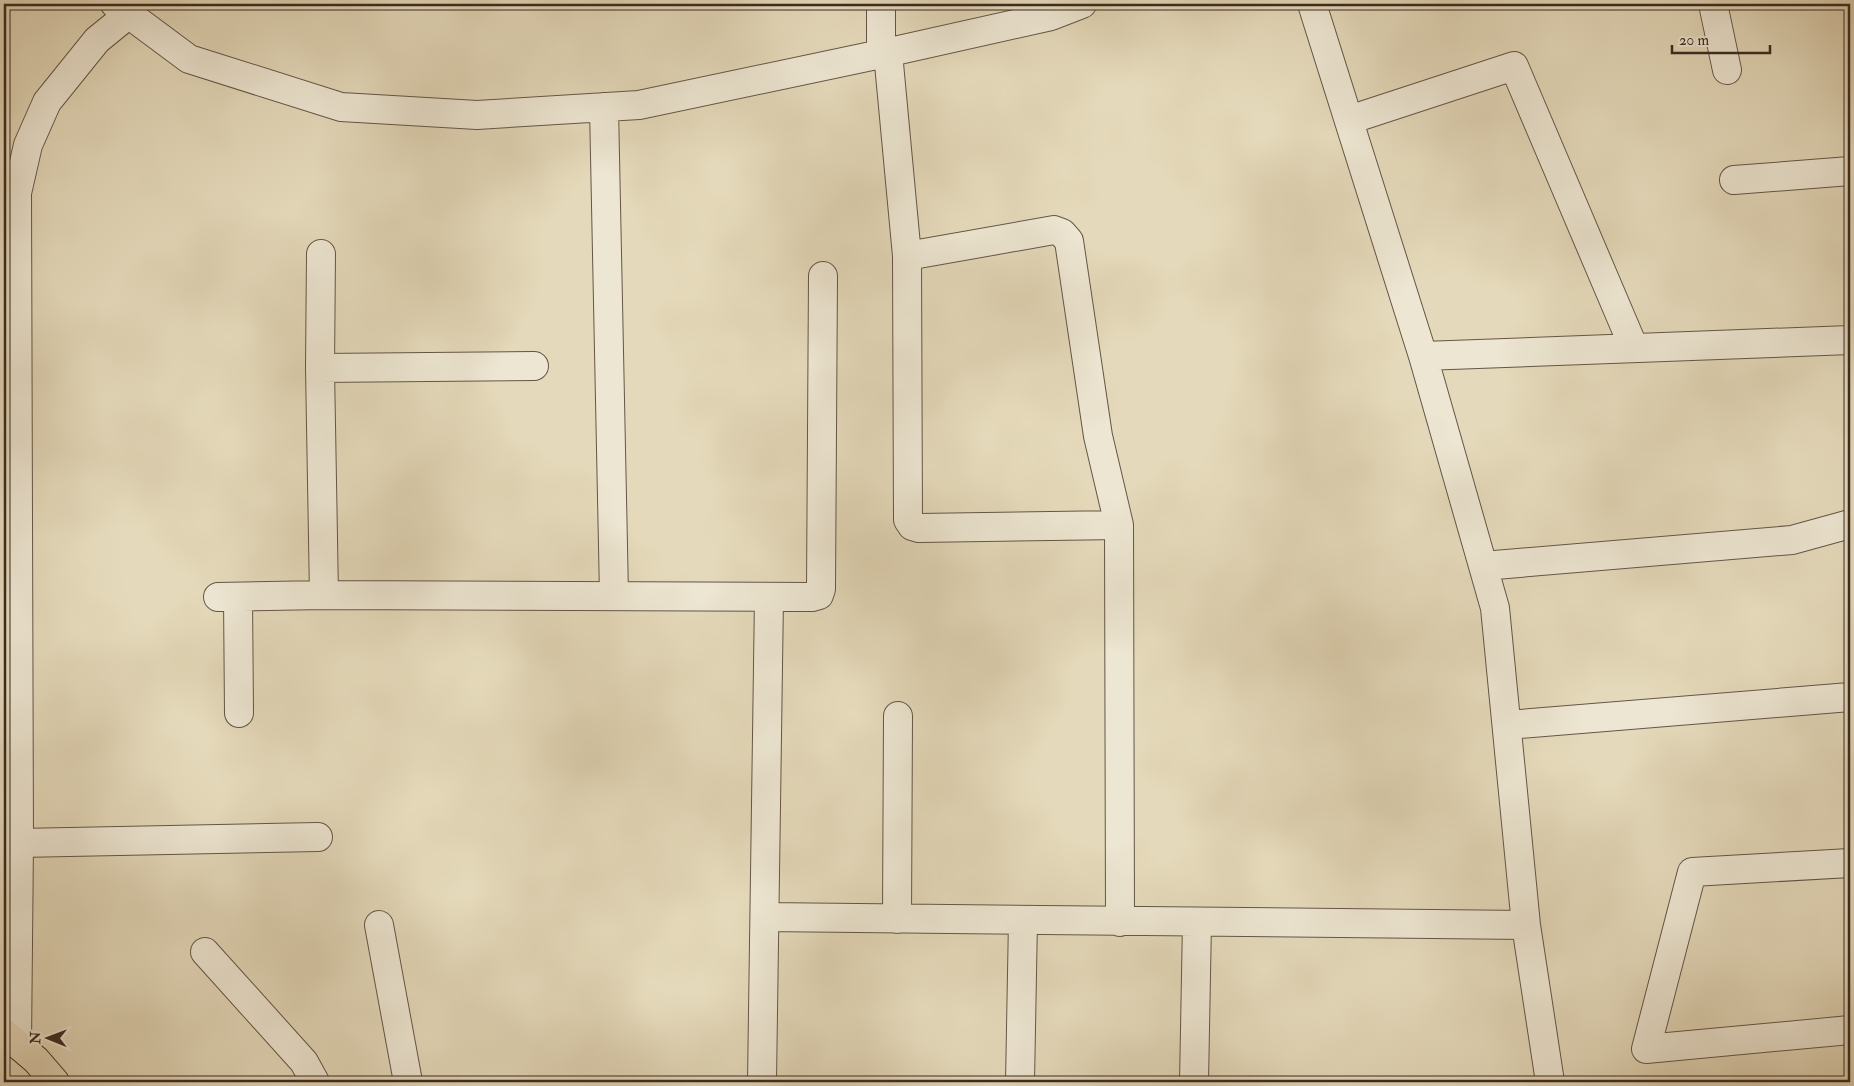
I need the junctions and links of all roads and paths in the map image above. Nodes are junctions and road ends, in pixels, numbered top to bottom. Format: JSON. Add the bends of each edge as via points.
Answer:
{"nodes":[{"id":1,"x":881,"y":4,"type":"edge"},
{"id":2,"x":1082,"y":4,"type":"edge"},
{"id":3,"x":1312,"y":4,"type":"edge"},
{"id":4,"x":1712,"y":4,"type":"edge"},
{"id":5,"x":122,"y":9,"type":"edge"},
{"id":6,"x":885,"y":54,"type":"junction"},
{"id":7,"x":1727,"y":70,"type":"dead end"},
{"id":8,"x":604,"y":107,"type":"junction"},
{"id":9,"x":1349,"y":120,"type":"junction"},
{"id":10,"x":1850,"y":171,"type":"edge"},
{"id":11,"x":1734,"y":180,"type":"dead end"},
{"id":12,"x":321,"y":254,"type":"dead end"},
{"id":13,"x":906,"y":256,"type":"junction"},
{"id":14,"x":822,"y":276,"type":"dead end"},
{"id":15,"x":1850,"y":340,"type":"edge"},
{"id":16,"x":1634,"y":348,"type":"junction"},
{"id":17,"x":1423,"y":356,"type":"junction"},
{"id":18,"x":534,"y":366,"type":"dead end"},
{"id":19,"x":320,"y":368,"type":"junction"},
{"id":20,"x":1850,"y":524,"type":"edge"},
{"id":21,"x":1118,"y":525,"type":"junction"},
{"id":22,"x":1483,"y":566,"type":"junction"},
{"id":23,"x":324,"y":594,"type":"junction"},
{"id":24,"x":614,"y":595,"type":"junction"},
{"id":25,"x":769,"y":596,"type":"junction"},
{"id":26,"x":1850,"y":697,"type":"edge"},
{"id":27,"x":239,"y":713,"type":"dead end"},
{"id":28,"x":898,"y":716,"type":"dead end"},
{"id":29,"x":1506,"y":725,"type":"junction"},
{"id":30,"x":318,"y":837,"type":"dead end"},
{"id":31,"x":19,"y":843,"type":"junction"},
{"id":32,"x":1850,"y":863,"type":"edge"},
{"id":33,"x":765,"y":918,"type":"junction"},
{"id":34,"x":897,"y":919,"type":"junction"},
{"id":35,"x":1023,"y":920,"type":"junction"},
{"id":36,"x":1120,"y":922,"type":"junction"},
{"id":37,"x":1197,"y":922,"type":"junction"},
{"id":38,"x":1526,"y":924,"type":"junction"},
{"id":39,"x":379,"y":925,"type":"dead end"},
{"id":40,"x":205,"y":952,"type":"dead end"},
{"id":41,"x":1850,"y":1030,"type":"edge"},
{"id":42,"x":23,"y":1055,"type":"edge"},
{"id":43,"x":55,"y":1082,"type":"edge"},
{"id":44,"x":315,"y":1082,"type":"edge"},
{"id":45,"x":408,"y":1082,"type":"edge"},
{"id":46,"x":762,"y":1082,"type":"edge"},
{"id":47,"x":1020,"y":1082,"type":"edge"},
{"id":48,"x":1194,"y":1082,"type":"edge"},
{"id":49,"x":1550,"y":1082,"type":"edge"}],
"edges":[{"from":1,"to":6,"type":"street"},
{"from":2,"to":6,"type":"street","via":[[1051,16]]},
{"from":3,"to":9,"type":"street"},
{"from":4,"to":7,"type":"street"},
{"from":5,"to":8,"type":"street","via":[[189,59],[341,108],[477,115]]},
{"from":5,"to":31,"type":"street","via":[[47,102],[28,145],[17,193]]},
{"from":6,"to":8,"type":"street","via":[[639,104]]},
{"from":6,"to":13,"type":"street"},
{"from":8,"to":24,"type":"street"},
{"from":9,"to":16,"type":"street","via":[[1514,66]]},
{"from":9,"to":17,"type":"street"},
{"from":10,"to":11,"type":"street"},
{"from":12,"to":19,"type":"street"},
{"from":13,"to":21,"type":"street","via":[[1054,230],[1069,241],[1098,436]]},
{"from":13,"to":21,"type":"street","via":[[908,520],[912,526]]},
{"from":14,"to":25,"type":"street","via":[[821,589],[819,596],[812,597]]},
{"from":15,"to":16,"type":"street"},
{"from":16,"to":17,"type":"street"},
{"from":17,"to":22,"type":"street"},
{"from":18,"to":19,"type":"street"},
{"from":19,"to":23,"type":"street"},
{"from":20,"to":22,"type":"street","via":[[1792,540]]},
{"from":21,"to":36,"type":"street"},
{"from":22,"to":29,"type":"street","via":[[1495,608]]},
{"from":23,"to":24,"type":"street"},
{"from":23,"to":27,"type":"street","via":[[228,597]]},
{"from":24,"to":25,"type":"street"},
{"from":25,"to":33,"type":"street"},
{"from":26,"to":29,"type":"street"},
{"from":28,"to":34,"type":"street"},
{"from":29,"to":38,"type":"street"},
{"from":30,"to":31,"type":"street"},
{"from":31,"to":42,"type":"street"},
{"from":32,"to":41,"type":"street","via":[[1692,872],[1646,1049]]},
{"from":33,"to":34,"type":"street"},
{"from":33,"to":46,"type":"street"},
{"from":34,"to":35,"type":"street"},
{"from":35,"to":36,"type":"street"},
{"from":35,"to":47,"type":"street"},
{"from":36,"to":37,"type":"street"},
{"from":37,"to":38,"type":"street"},
{"from":37,"to":48,"type":"street"},
{"from":38,"to":49,"type":"street"},
{"from":39,"to":45,"type":"street"},
{"from":40,"to":44,"type":"street","via":[[304,1062]]},
{"from":42,"to":43,"type":"main road"}]}
